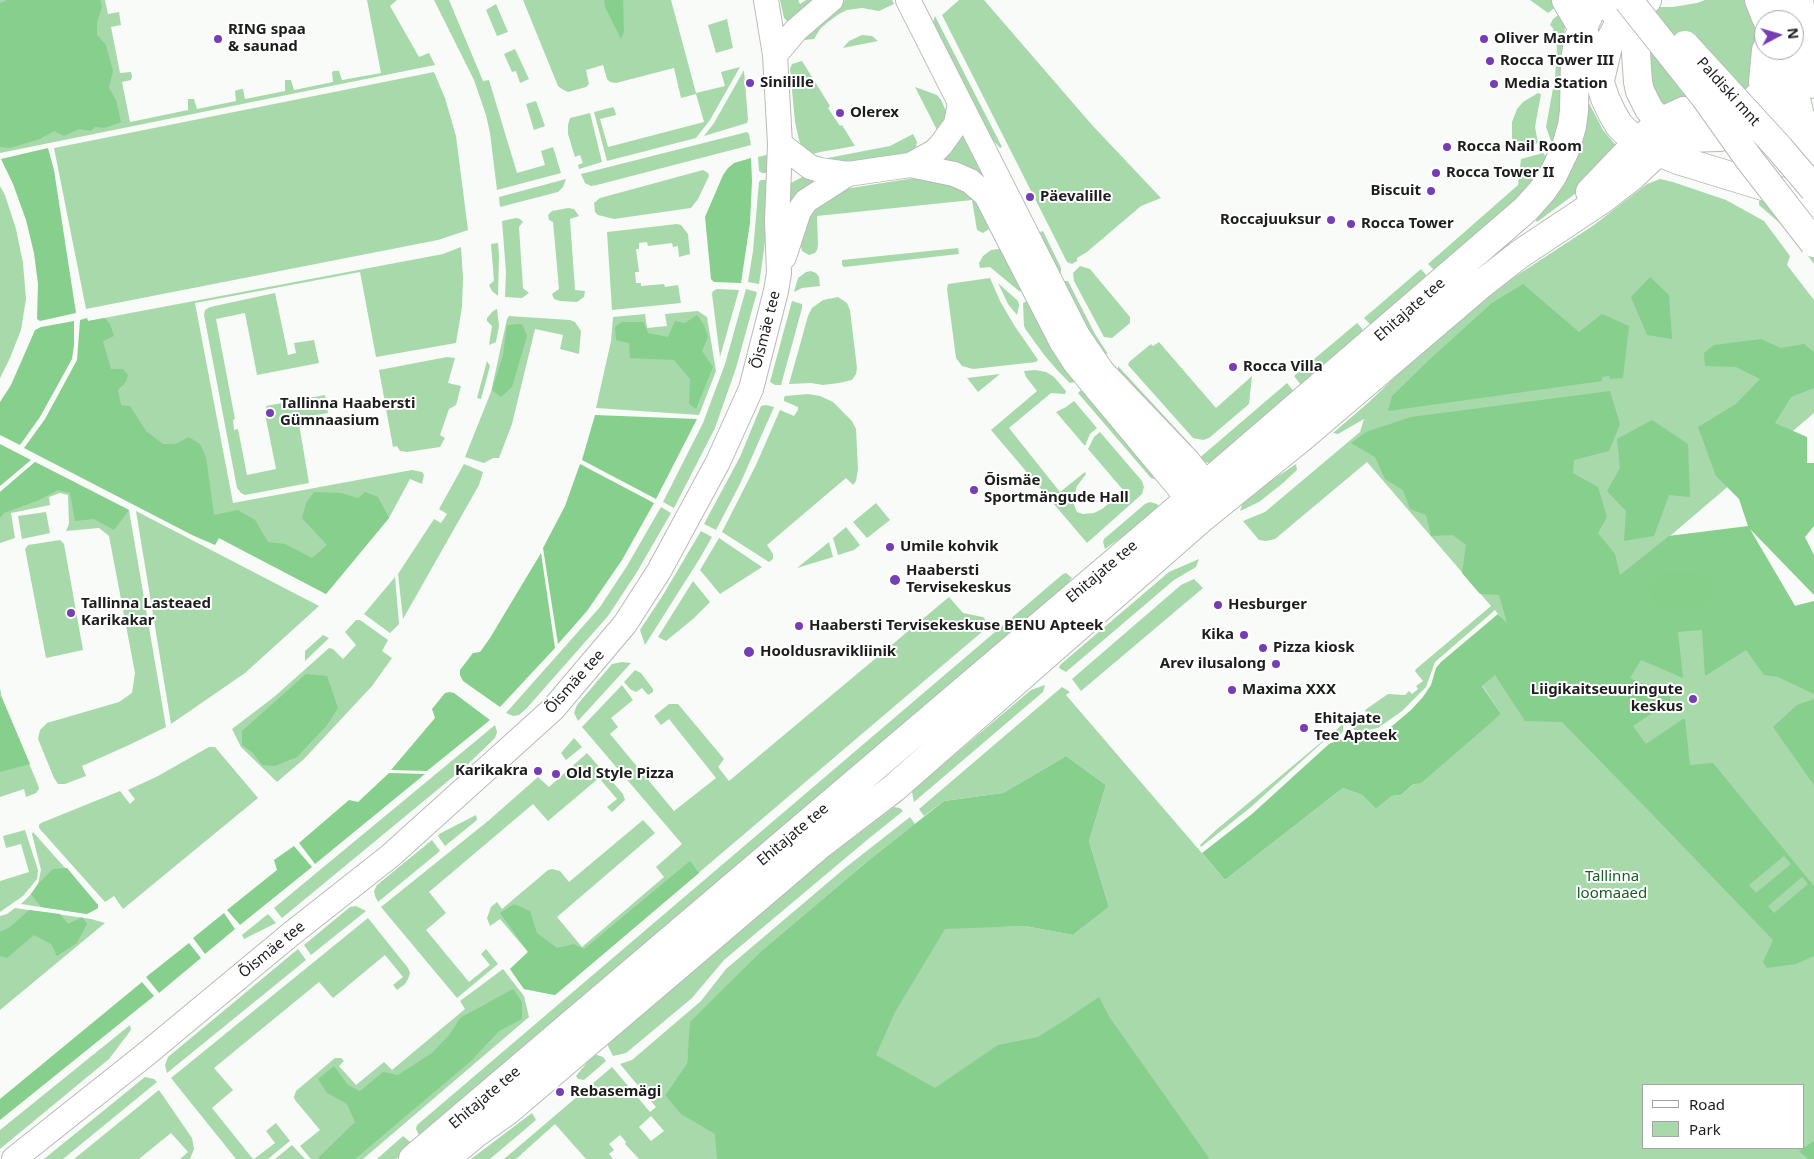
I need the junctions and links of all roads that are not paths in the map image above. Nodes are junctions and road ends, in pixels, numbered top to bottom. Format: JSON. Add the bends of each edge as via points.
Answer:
{"nodes":[{"id":1,"x":766,"y":0,"type":"edge"},
{"id":2,"x":831,"y":0,"type":"edge"},
{"id":3,"x":908,"y":0,"type":"edge"},
{"id":4,"x":1566,"y":0,"type":"edge"},
{"id":5,"x":1600,"y":0,"type":"edge"},
{"id":6,"x":1647,"y":0,"type":"edge"},
{"id":7,"x":1629,"y":6,"type":"edge"},
{"id":8,"x":1582,"y":28,"type":"junction"},
{"id":9,"x":775,"y":55,"type":"junction"},
{"id":10,"x":1784,"y":60,"type":"edge"},
{"id":11,"x":1794,"y":60,"type":"edge"},
{"id":12,"x":1600,"y":80,"type":"junction"},
{"id":13,"x":1804,"y":88,"type":"edge"},
{"id":14,"x":1770,"y":102,"type":"junction"},
{"id":15,"x":960,"y":103,"type":"junction"},
{"id":16,"x":1660,"y":122,"type":"junction"},
{"id":17,"x":1704,"y":137,"type":"junction"},
{"id":18,"x":1814,"y":140,"type":"edge"},
{"id":19,"x":780,"y":144,"type":"junction"},
{"id":20,"x":1649,"y":151,"type":"junction"},
{"id":21,"x":1814,"y":163,"type":"edge"},
{"id":22,"x":910,"y":165,"type":"junction"},
{"id":23,"x":848,"y":174,"type":"junction"},
{"id":24,"x":1814,"y":189,"type":"edge"},
{"id":25,"x":1814,"y":212,"type":"edge"},
{"id":26,"x":1814,"y":243,"type":"edge"},
{"id":27,"x":779,"y":273,"type":"junction"},
{"id":28,"x":1205,"y":501,"type":"junction"},
{"id":29,"x":14,"y":1159,"type":"edge"},
{"id":30,"x":413,"y":1159,"type":"edge"},
{"id":31,"x":445,"y":1159,"type":"edge"}],
"edges":[{"from":1,"to":9,"type":"main road","name":"Õismäe tee"},
{"from":2,"to":9,"type":"main road","via":[[796,30]]},
{"from":3,"to":15,"type":"main road"},
{"from":4,"to":8,"type":"main road"},
{"from":5,"to":7,"type":"main road"},
{"from":5,"to":8,"type":"main road","name":"Ehitajate tee"},
{"from":6,"to":7,"type":"main road"},
{"from":7,"to":12,"type":"main road","via":[[1609,42]]},
{"from":7,"to":16,"type":"main road","via":[[1640,91]]},
{"from":7,"to":24,"type":"main road","name":"Paldiski mnt","bridge":true,"via":[[1686,46]]},
{"from":7,"to":26,"type":"main road","name":"Paldiski mnt","bridge":true,"via":[[1705,97]]},
{"from":8,"to":12,"type":"main road"},
{"from":8,"to":28,"type":"main road","name":"Ehitajate tee","via":[[1575,60],[1572,126],[1557,166],[1542,191]]},
{"from":9,"to":19,"type":"main road","name":"Õismäe tee"},
{"from":10,"to":14,"type":"main road"},
{"from":11,"to":13,"type":"main road"},
{"from":12,"to":20,"type":"main road","via":[[1605,98],[1619,124]]},
{"from":13,"to":14,"type":"main road","via":[[1787,100]]},
{"from":13,"to":18,"type":"main road","via":[[1800,116]]},
{"from":14,"to":16,"type":"main road","via":[[1751,103],[1720,112],[1684,112]]},
{"from":14,"to":17,"type":"main road","via":[[1767,119],[1741,132]]},
{"from":14,"to":21,"type":"main road","via":[[1782,125]]},
{"from":15,"to":22,"type":"main road","via":[[956,124],[941,146]]},
{"from":15,"to":28,"type":"main road","via":[[1077,334],[1102,370],[1188,461]]},
{"from":16,"to":17,"type":"main road"},
{"from":16,"to":20,"type":"main road"},
{"from":17,"to":20,"type":"main road","via":[[1674,140]]},
{"from":19,"to":23,"type":"main road","via":[[810,167]]},
{"from":19,"to":27,"type":"main road","name":"Õismäe tee"},
{"from":20,"to":25,"type":"main road","via":[[1786,193]]},
{"from":20,"to":28,"type":"main road","name":"Ehitajate tee","via":[[1604,198],[1520,254],[1479,286],[1302,437]]},
{"from":22,"to":23,"type":"main road"},
{"from":22,"to":28,"type":"main road","via":[[954,174],[970,181],[986,196],[1062,343],[1089,381]]},
{"from":23,"to":27,"type":"main road","via":[[802,206]]},
{"from":27,"to":29,"type":"main road","name":"Õismäe tee","via":[[751,389],[718,462],[659,571],[607,648],[553,710],[390,856]]},
{"from":28,"to":30,"type":"main road","name":"Ehitajate tee"},
{"from":28,"to":31,"type":"main road","name":"Ehitajate tee","via":[[894,788],[817,847],[520,1100]]}]}
